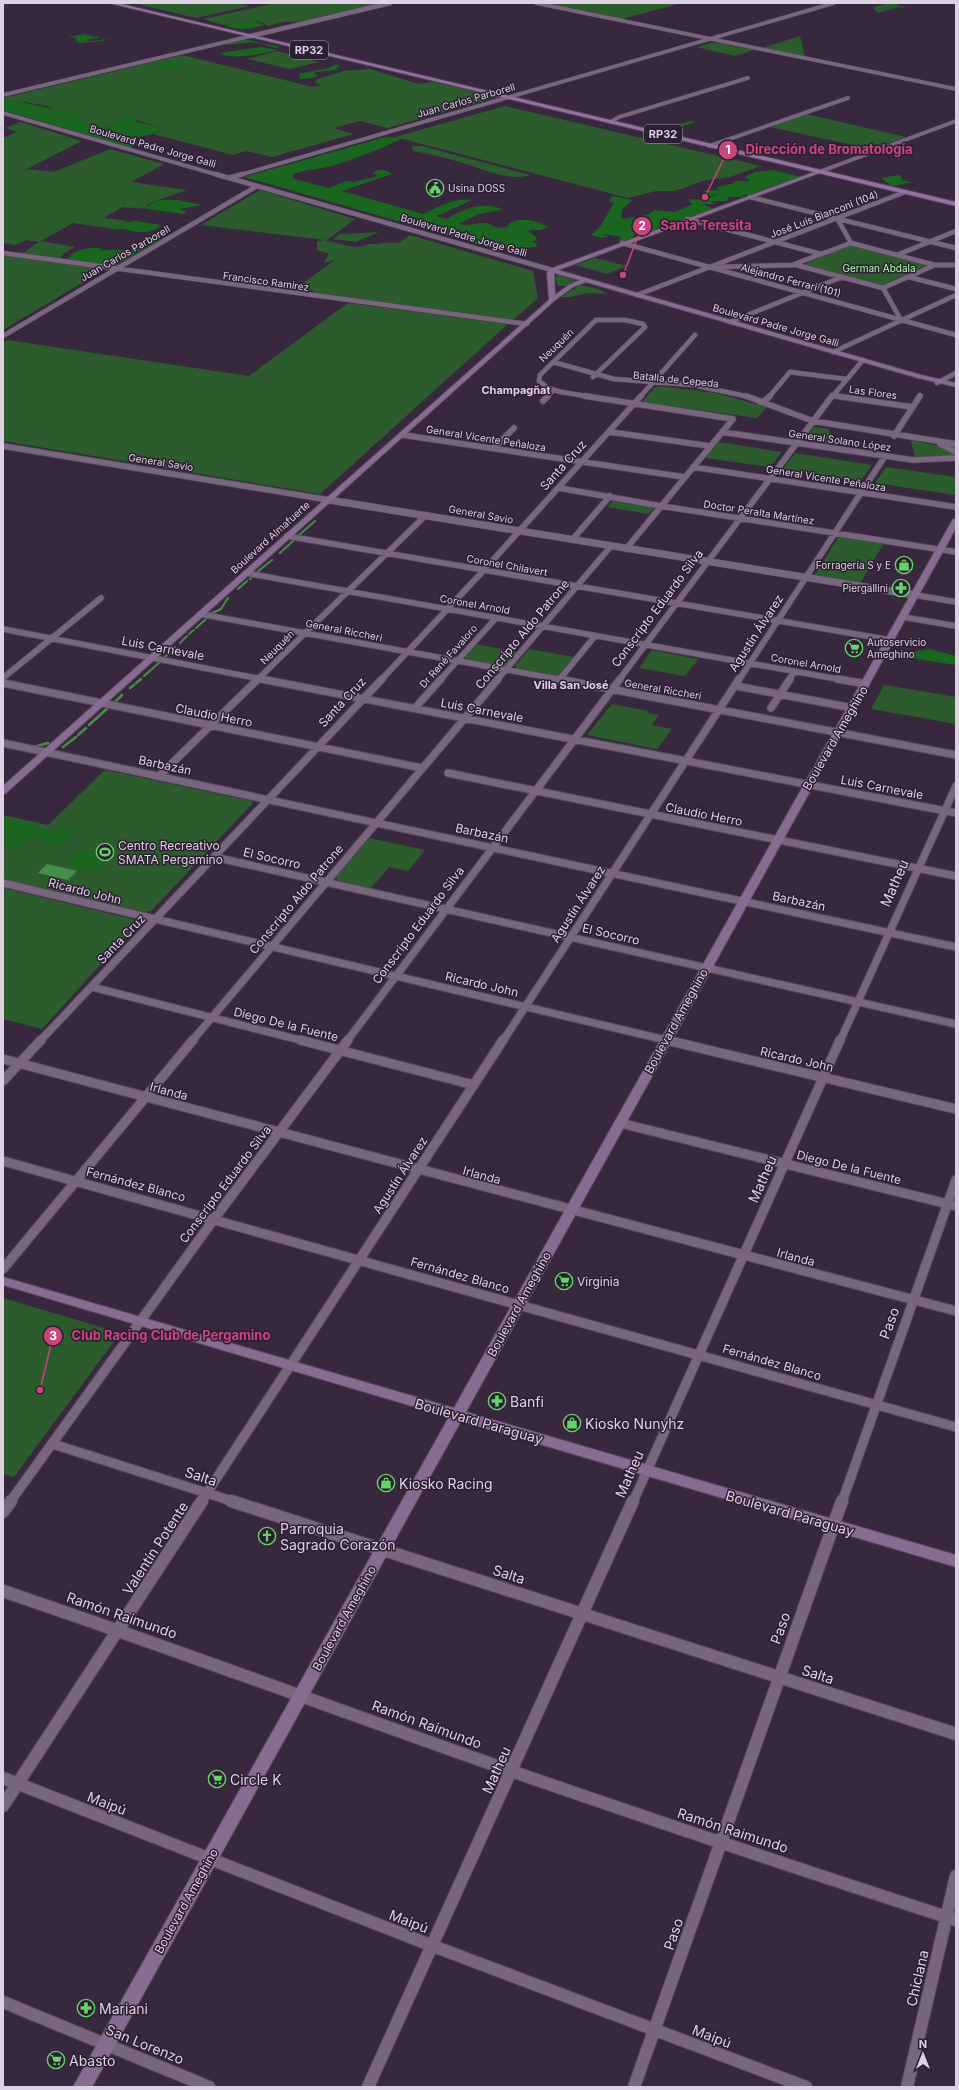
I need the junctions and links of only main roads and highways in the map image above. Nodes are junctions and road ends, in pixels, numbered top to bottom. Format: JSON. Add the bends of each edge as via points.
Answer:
{"nodes":[{"id":1,"x":111,"y":3,"type":"edge"},
{"id":2,"x":818,"y":172,"type":"junction"},
{"id":3,"x":956,"y":204,"type":"edge"},
{"id":4,"x":552,"y":270,"type":"junction"},
{"id":5,"x":586,"y":280,"type":"junction"},
{"id":6,"x":552,"y":300,"type":"junction"},
{"id":7,"x":939,"y":382,"type":"junction"},
{"id":8,"x":956,"y":385,"type":"edge"},
{"id":9,"x":956,"y":388,"type":"edge"},
{"id":10,"x":956,"y":520,"type":"edge"},
{"id":11,"x":3,"y":791,"type":"edge"},
{"id":12,"x":3,"y":1281,"type":"edge"},
{"id":13,"x":458,"y":1415,"type":"junction"},
{"id":14,"x":956,"y":1562,"type":"edge"},
{"id":15,"x":82,"y":2087,"type":"edge"}],
"edges":[{"from":1,"to":2,"type":"main road","number":"RP32"},
{"from":2,"to":3,"type":"main road","number":"RP32"},
{"from":2,"to":4,"type":"main road"},
{"from":4,"to":5,"type":"main road","name":"Boulevard Padre Jorge Galli"},
{"from":4,"to":6,"type":"main road"},
{"from":5,"to":6,"type":"main road","name":"Boulevard Almafuerte","via":[[571,286]]},
{"from":5,"to":7,"type":"main road","name":"Boulevard Padre Jorge Galli"},
{"from":6,"to":11,"type":"main road","name":"Boulevard Almafuerte"},
{"from":7,"to":8,"type":"main road","name":"Boulevard Padre Jorge Galli"},
{"from":7,"to":9,"type":"main road","name":"Boulevard Padre Jorge Galli"},
{"from":10,"to":13,"type":"main road","name":"Boulevard Ameghino"},
{"from":12,"to":13,"type":"main road","name":"Boulevard Paraguay"},
{"from":13,"to":14,"type":"main road","name":"Boulevard Paraguay"},
{"from":13,"to":15,"type":"main road","name":"Boulevard Ameghino"}]}
